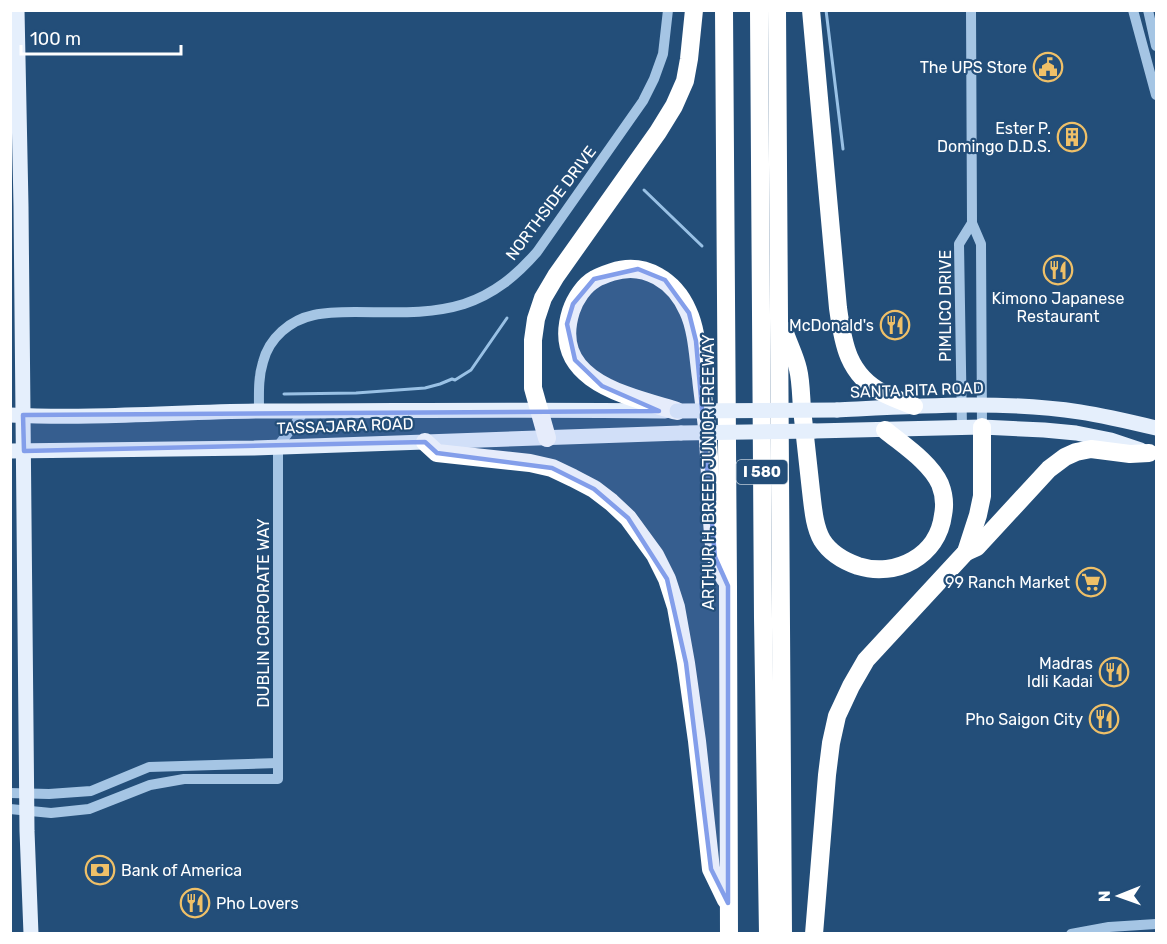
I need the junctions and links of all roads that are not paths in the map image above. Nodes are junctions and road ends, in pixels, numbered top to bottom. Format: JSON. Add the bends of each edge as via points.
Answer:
{"nodes":[{"id":1,"x":17,"y":10,"type":"edge"},
{"id":2,"x":668,"y":10,"type":"edge"},
{"id":3,"x":694,"y":10,"type":"edge"},
{"id":4,"x":723,"y":10,"type":"edge"},
{"id":5,"x":759,"y":10,"type":"edge"},
{"id":6,"x":777,"y":10,"type":"edge"},
{"id":7,"x":811,"y":10,"type":"edge"},
{"id":8,"x":971,"y":10,"type":"edge"},
{"id":9,"x":1133,"y":10,"type":"edge"},
{"id":10,"x":1148,"y":10,"type":"edge"},
{"id":11,"x":1156,"y":46,"type":"edge"},
{"id":12,"x":1144,"y":51,"type":"junction"},
{"id":13,"x":1156,"y":95,"type":"edge"},
{"id":14,"x":972,"y":223,"type":"junction"},
{"id":15,"x":780,"y":320,"type":"junction"},
{"id":16,"x":914,"y":406,"type":"junction"},
{"id":17,"x":961,"y":406,"type":"junction"},
{"id":18,"x":982,"y":406,"type":"junction"},
{"id":19,"x":539,"y":409,"type":"junction"},
{"id":20,"x":259,"y":411,"type":"junction"},
{"id":21,"x":677,"y":411,"type":"junction"},
{"id":22,"x":304,"y":412,"type":"junction"},
{"id":23,"x":17,"y":415,"type":"edge"},
{"id":24,"x":962,"y":428,"type":"junction"},
{"id":25,"x":982,"y":428,"type":"junction"},
{"id":26,"x":1156,"y":428,"type":"edge"},
{"id":27,"x":885,"y":430,"type":"junction"},
{"id":28,"x":547,"y":438,"type":"junction"},
{"id":29,"x":425,"y":442,"type":"junction"},
{"id":30,"x":279,"y":446,"type":"junction"},
{"id":31,"x":17,"y":451,"type":"edge"},
{"id":32,"x":1153,"y":454,"type":"edge"},
{"id":33,"x":966,"y":552,"type":"junction"},
{"id":34,"x":728,"y":586,"type":"junction"},
{"id":35,"x":279,"y":763,"type":"junction"},
{"id":36,"x":10,"y":793,"type":"edge"},
{"id":37,"x":27,"y":793,"type":"junction"},
{"id":38,"x":10,"y":809,"type":"edge"},
{"id":39,"x":27,"y":811,"type":"junction"},
{"id":40,"x":728,"y":903,"type":"junction"},
{"id":41,"x":1156,"y":924,"type":"edge"},
{"id":42,"x":31,"y":933,"type":"edge"},
{"id":43,"x":729,"y":933,"type":"edge"},
{"id":44,"x":768,"y":933,"type":"edge"},
{"id":45,"x":783,"y":933,"type":"edge"},
{"id":46,"x":814,"y":933,"type":"edge"},
{"id":47,"x":1071,"y":933,"type":"edge"}],
"edges":[{"from":1,"to":23,"type":"main road"},
{"from":2,"to":20,"type":"street","name":"NORTHSIDE DRIVE","via":[[663,54],[643,101],[521,270],[504,284],[463,304],[419,311],[335,312],[293,322],[279,333],[263,360]]},
{"from":3,"to":19,"type":"highway","via":[[685,81],[674,106],[543,298],[533,340],[533,388]]},
{"from":4,"to":34,"type":"highway","name":"ARTHUR H. BREED JUNIOR FREEWAY","number":"I 580"},
{"from":5,"to":44,"type":"highway","number":"I 580"},
{"from":6,"to":15,"type":"highway","number":"I 580"},
{"from":7,"to":16,"type":"highway","via":[[842,334],[848,356],[865,380],[882,393]]},
{"from":8,"to":14,"type":"street","name":"PIMLICO DRIVE"},
{"from":9,"to":12,"type":"street"},
{"from":10,"to":11,"type":"street"},
{"from":11,"to":12,"type":"street"},
{"from":12,"to":13,"type":"street"},
{"from":14,"to":17,"type":"street","name":"PIMLICO DRIVE","via":[[959,244]]},
{"from":14,"to":18,"type":"street","name":"PIMLICO DRIVE","via":[[981,244]]},
{"from":15,"to":27,"type":"highway","via":[[798,370],[814,515],[822,539],[834,554],[867,569],[900,568],[917,560],[930,548],[943,519],[944,504],[934,474]]},
{"from":15,"to":45,"type":"highway","number":"I 580"},
{"from":16,"to":17,"type":"main road","name":"SANTA RITA ROAD"},
{"from":16,"to":21,"type":"main road","name":"SANTA RITA ROAD","bridge":true},
{"from":17,"to":18,"type":"main road","name":"SANTA RITA ROAD"},
{"from":17,"to":24,"type":"street","name":"PIMLICO DRIVE"},
{"from":18,"to":25,"type":"street","name":"PIMLICO DRIVE"},
{"from":18,"to":26,"type":"main road","name":"SANTA RITA ROAD","via":[[1079,412]]},
{"from":19,"to":21,"type":"main road","name":"TASSAJARA ROAD"},
{"from":19,"to":22,"type":"main road","name":"TASSAJARA ROAD"},
{"from":19,"to":28,"type":"highway"},
{"from":20,"to":22,"type":"main road","name":"TASSAJARA ROAD"},
{"from":20,"to":23,"type":"main road","name":"TASSAJARA ROAD"},
{"from":21,"to":34,"type":"highway","via":[[602,386],[575,360],[567,343],[567,324],[573,304],[594,279],[620,269],[653,274],[674,288],[689,313],[708,440],[715,557]]},
{"from":22,"to":30,"type":"street"},
{"from":23,"to":31,"type":"main road"},
{"from":24,"to":25,"type":"main road"},
{"from":24,"to":27,"type":"main road"},
{"from":25,"to":32,"type":"main road","via":[[1076,433]]},
{"from":25,"to":33,"type":"highway","via":[[982,496]]},
{"from":27,"to":28,"type":"main road","name":"TASSAJARA ROAD","bridge":true},
{"from":28,"to":29,"type":"main road","name":"TASSAJARA ROAD"},
{"from":29,"to":30,"type":"main road","name":"TASSAJARA ROAD"},
{"from":29,"to":40,"type":"highway","via":[[437,453],[530,463],[573,478],[611,502],[655,555],[676,607],[697,741],[711,869]]},
{"from":30,"to":31,"type":"main road","name":"TASSAJARA ROAD"},
{"from":30,"to":35,"type":"street","name":"DUBLIN CORPORATE WAY"},
{"from":31,"to":37,"type":"main road"},
{"from":32,"to":33,"type":"highway","via":[[1091,449],[1065,457],[1049,469],[977,547]]},
{"from":33,"to":46,"type":"highway","via":[[866,660],[837,716],[827,775]]},
{"from":34,"to":40,"type":"highway","name":"ARTHUR H. BREED JUNIOR FREEWAY","number":"I 580"},
{"from":35,"to":37,"type":"street","via":[[149,766],[91,791]]},
{"from":35,"to":39,"type":"street","name":"DUBLIN CORPORATE WAY","via":[[278,779],[184,779],[150,785],[89,809]]},
{"from":36,"to":37,"type":"street"},
{"from":37,"to":39,"type":"main road"},
{"from":38,"to":39,"type":"street"},
{"from":39,"to":42,"type":"main road"},
{"from":40,"to":43,"type":"highway","name":"ARTHUR H. BREED JUNIOR FREEWAY","number":"I 580"},
{"from":41,"to":47,"type":"street"}]}
